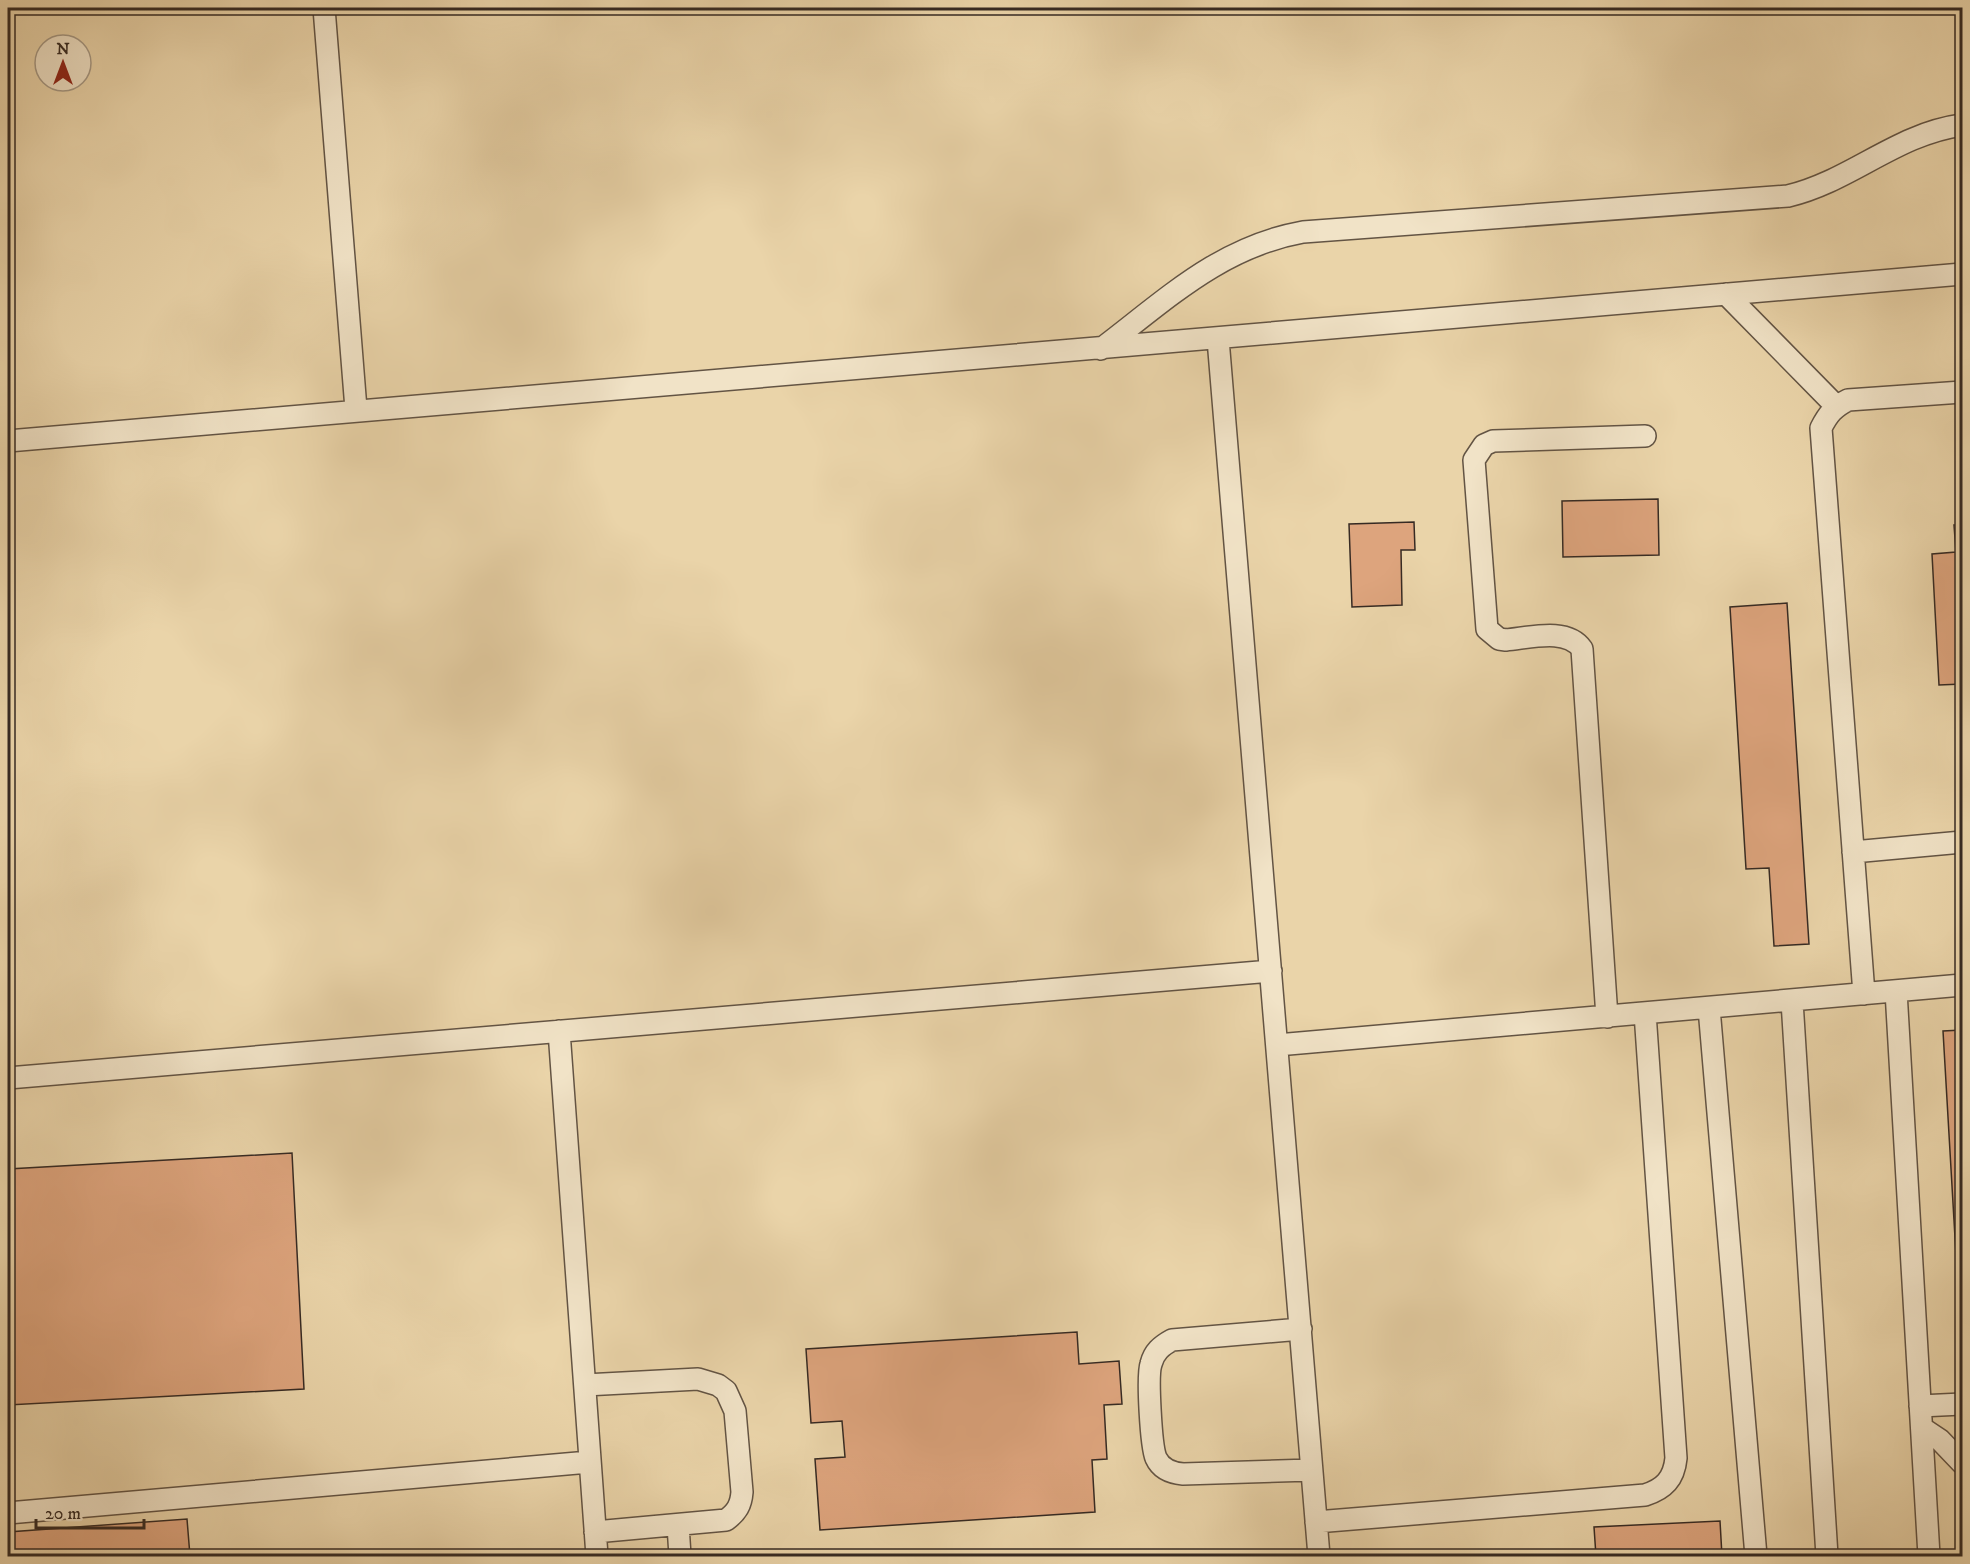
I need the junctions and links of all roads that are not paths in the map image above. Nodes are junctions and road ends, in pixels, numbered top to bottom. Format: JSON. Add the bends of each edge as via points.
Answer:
{"nodes":[{"id":1,"x":324,"y":8,"type":"edge"},
{"id":2,"x":1962,"y":125,"type":"edge"},
{"id":3,"x":1962,"y":274,"type":"edge"},
{"id":4,"x":1726,"y":294,"type":"junction"},
{"id":5,"x":1218,"y":339,"type":"junction"},
{"id":6,"x":1101,"y":349,"type":"junction"},
{"id":7,"x":1962,"y":392,"type":"edge"},
{"id":8,"x":1836,"y":406,"type":"junction"},
{"id":9,"x":356,"y":409,"type":"junction"},
{"id":10,"x":1645,"y":436,"type":"dead end"},
{"id":11,"x":8,"y":441,"type":"edge"},
{"id":12,"x":1962,"y":842,"type":"edge"},
{"id":13,"x":1852,"y":852,"type":"junction"},
{"id":14,"x":1271,"y":971,"type":"junction"},
{"id":15,"x":1962,"y":985,"type":"edge"},
{"id":16,"x":1896,"y":991,"type":"junction"},
{"id":17,"x":1864,"y":994,"type":"junction"},
{"id":18,"x":1792,"y":1001,"type":"junction"},
{"id":19,"x":1709,"y":1008,"type":"junction"},
{"id":20,"x":1645,"y":1013,"type":"junction"},
{"id":21,"x":1607,"y":1017,"type":"junction"},
{"id":22,"x":559,"y":1031,"type":"junction"},
{"id":23,"x":1277,"y":1045,"type":"junction"},
{"id":24,"x":8,"y":1078,"type":"edge"},
{"id":25,"x":1301,"y":1329,"type":"junction"},
{"id":26,"x":585,"y":1385,"type":"junction"},
{"id":27,"x":1962,"y":1404,"type":"edge"},
{"id":28,"x":1920,"y":1406,"type":"junction"},
{"id":29,"x":1922,"y":1428,"type":"junction"},
{"id":30,"x":589,"y":1462,"type":"junction"},
{"id":31,"x":1962,"y":1463,"type":"edge"},
{"id":32,"x":1311,"y":1470,"type":"junction"},
{"id":33,"x":8,"y":1513,"type":"edge"},
{"id":34,"x":1316,"y":1522,"type":"junction"},
{"id":35,"x":678,"y":1526,"type":"junction"},
{"id":36,"x":595,"y":1532,"type":"junction"},
{"id":37,"x":597,"y":1557,"type":"edge"},
{"id":38,"x":680,"y":1557,"type":"edge"},
{"id":39,"x":1319,"y":1557,"type":"edge"},
{"id":40,"x":1756,"y":1557,"type":"edge"},
{"id":41,"x":1827,"y":1557,"type":"edge"},
{"id":42,"x":1929,"y":1557,"type":"edge"}],
"edges":[{"from":1,"to":9,"type":"lane"},
{"from":2,"to":6,"type":"lane","via":[[1915,136],[1827,183],[1788,196],[1276,237],[1225,258]]},
{"from":3,"to":4,"type":"lane"},
{"from":4,"to":5,"type":"lane"},
{"from":4,"to":8,"type":"lane"},
{"from":5,"to":6,"type":"lane"},
{"from":5,"to":14,"type":"lane"},
{"from":6,"to":9,"type":"lane"},
{"from":7,"to":8,"type":"lane","via":[[1848,400]]},
{"from":8,"to":13,"type":"lane","via":[[1821,428],[1821,442]]},
{"from":9,"to":11,"type":"lane"},
{"from":10,"to":21,"type":"lane","via":[[1493,441],[1484,445],[1474,460],[1488,629],[1498,639],[1506,640],[1567,636],[1582,649]]},
{"from":12,"to":13,"type":"lane"},
{"from":13,"to":17,"type":"lane"},
{"from":14,"to":22,"type":"lane"},
{"from":14,"to":23,"type":"lane"},
{"from":15,"to":16,"type":"lane"},
{"from":16,"to":17,"type":"lane"},
{"from":16,"to":28,"type":"lane"},
{"from":17,"to":18,"type":"lane"},
{"from":18,"to":19,"type":"lane"},
{"from":18,"to":41,"type":"lane"},
{"from":19,"to":20,"type":"lane"},
{"from":19,"to":40,"type":"lane"},
{"from":20,"to":21,"type":"lane"},
{"from":20,"to":34,"type":"lane","via":[[1676,1458],[1670,1478],[1645,1496]]},
{"from":21,"to":23,"type":"lane"},
{"from":22,"to":24,"type":"lane"},
{"from":22,"to":26,"type":"lane"},
{"from":23,"to":25,"type":"lane"},
{"from":25,"to":32,"type":"lane"},
{"from":25,"to":32,"type":"lane","via":[[1172,1340],[1162,1346],[1155,1354],[1149,1376],[1154,1448],[1162,1467],[1172,1473]]},
{"from":26,"to":30,"type":"lane"},
{"from":26,"to":35,"type":"lane","via":[[698,1379],[726,1391],[735,1411],[741,1504],[726,1520]]},
{"from":27,"to":28,"type":"lane"},
{"from":28,"to":29,"type":"lane"},
{"from":29,"to":31,"type":"lane"},
{"from":29,"to":42,"type":"lane"},
{"from":30,"to":33,"type":"lane"},
{"from":30,"to":36,"type":"lane"},
{"from":32,"to":34,"type":"lane"},
{"from":34,"to":39,"type":"lane"},
{"from":35,"to":36,"type":"lane"},
{"from":35,"to":38,"type":"lane"},
{"from":36,"to":37,"type":"lane"}]}
